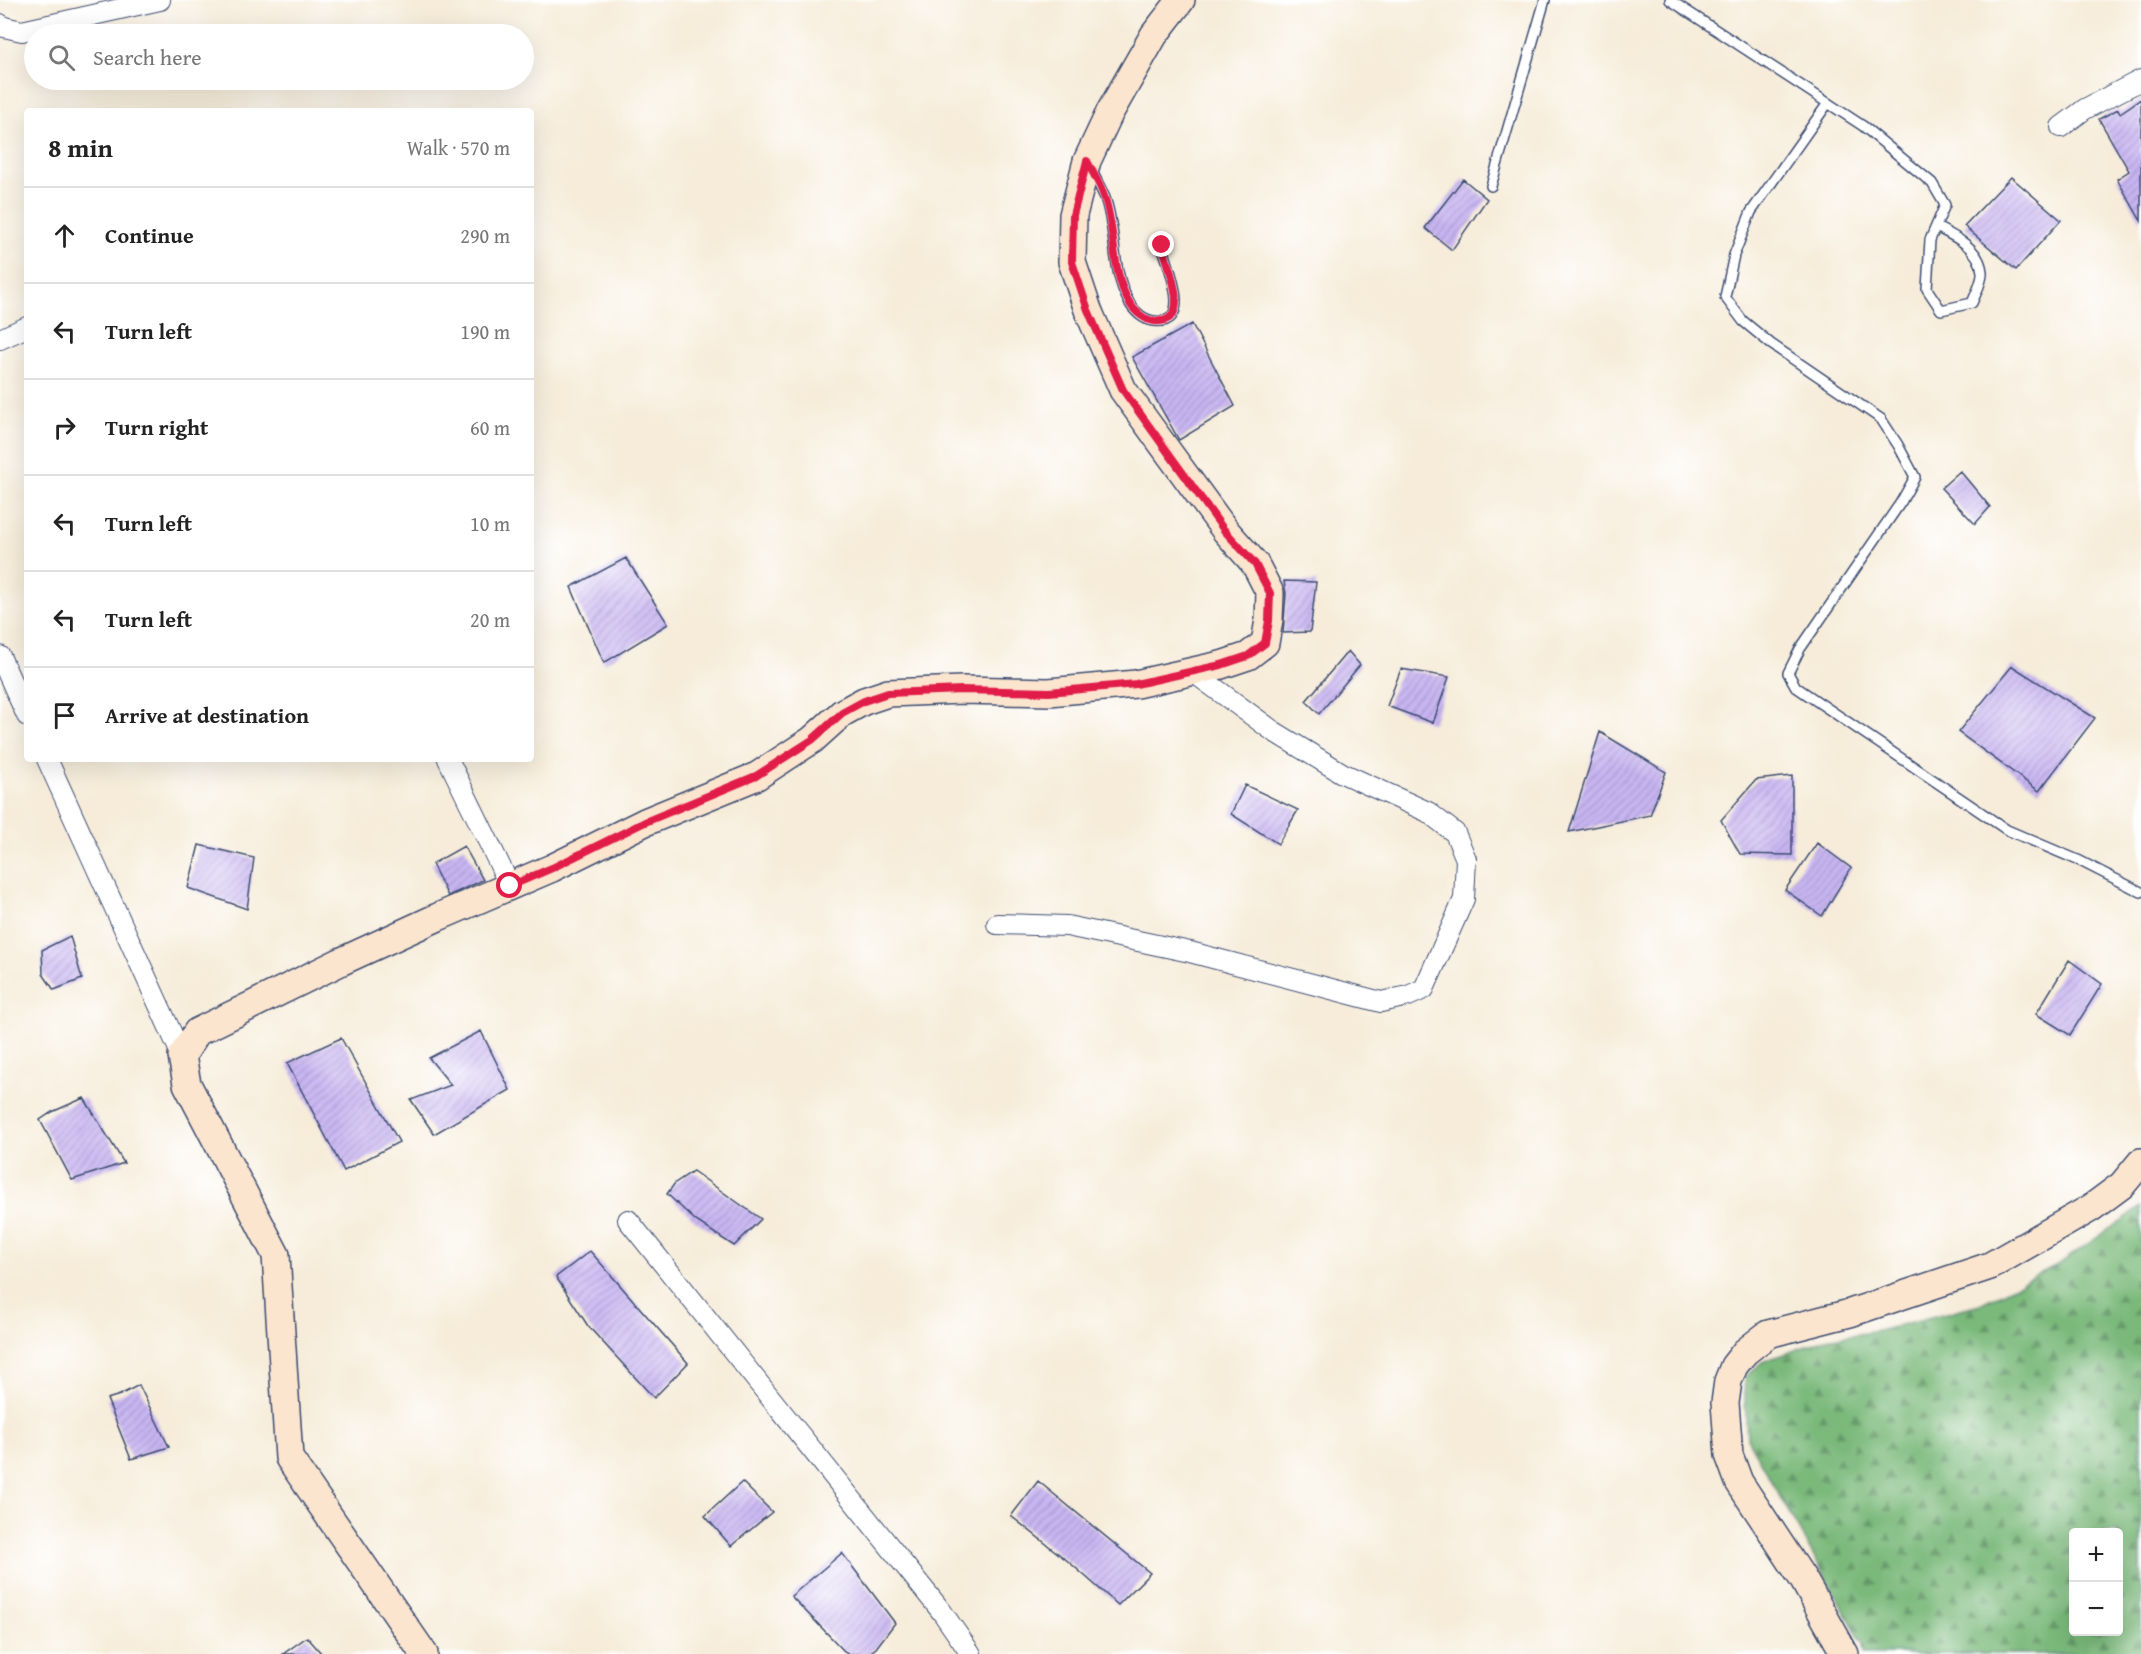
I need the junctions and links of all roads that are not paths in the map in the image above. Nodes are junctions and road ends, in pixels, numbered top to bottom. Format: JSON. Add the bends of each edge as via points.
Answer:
{"nodes":[{"id":1,"x":160,"y":0,"type":"edge"},
{"id":2,"x":1181,"y":0,"type":"edge"},
{"id":3,"x":1545,"y":0,"type":"edge"},
{"id":4,"x":1670,"y":0,"type":"edge"},
{"id":5,"x":0,"y":24,"type":"edge"},
{"id":6,"x":53,"y":24,"type":"edge"},
{"id":7,"x":24,"y":31,"type":"edge"},
{"id":8,"x":2141,"y":80,"type":"edge"},
{"id":9,"x":1828,"y":103,"type":"junction"},
{"id":10,"x":2061,"y":127,"type":"dead end"},
{"id":11,"x":1087,"y":161,"type":"junction"},
{"id":12,"x":1491,"y":186,"type":"dead end"},
{"id":13,"x":1936,"y":226,"type":"junction"},
{"id":14,"x":1162,"y":245,"type":"dead end"},
{"id":15,"x":24,"y":328,"type":"edge"},
{"id":16,"x":0,"y":339,"type":"edge"},
{"id":17,"x":0,"y":656,"type":"edge"},
{"id":18,"x":1193,"y":672,"type":"junction"},
{"id":19,"x":24,"y":709,"type":"edge"},
{"id":20,"x":48,"y":762,"type":"edge"},
{"id":21,"x":449,"y":762,"type":"edge"},
{"id":22,"x":510,"y":886,"type":"junction"},
{"id":23,"x":2141,"y":892,"type":"edge"},
{"id":24,"x":997,"y":924,"type":"dead end"},
{"id":25,"x":182,"y":1056,"type":"junction"},
{"id":26,"x":2141,"y":1162,"type":"edge"},
{"id":27,"x":628,"y":1220,"type":"dead end"},
{"id":28,"x":424,"y":1654,"type":"edge"},
{"id":29,"x":971,"y":1654,"type":"edge"},
{"id":30,"x":1845,"y":1654,"type":"edge"}],
"edges":[{"from":1,"to":6,"type":"street"},
{"from":2,"to":11,"type":"street","via":[[1154,35]]},
{"from":3,"to":12,"type":"lane"},
{"from":4,"to":9,"type":"lane"},
{"from":5,"to":7,"type":"street"},
{"from":8,"to":10,"type":"street","via":[[2085,109]]},
{"from":9,"to":13,"type":"lane","via":[[1863,126],[1932,183],[1945,205]]},
{"from":9,"to":23,"type":"lane","via":[[1751,212],[1734,255],[1725,297],[1743,321],[1771,344],[1881,419],[1915,477],[1788,673],[1796,687],[2007,830]]},
{"from":11,"to":14,"type":"lane","via":[[1105,199],[1120,283],[1137,312],[1154,321],[1172,316],[1177,299]]},
{"from":11,"to":18,"type":"street","via":[[1073,215],[1072,262],[1088,310],[1123,390],[1224,530],[1255,564],[1270,593],[1265,643],[1248,656]]},
{"from":13,"to":13,"type":"lane","via":[[1959,239],[1978,257],[1983,273],[1972,303],[1941,310],[1927,289],[1930,240]]},
{"from":15,"to":16,"type":"street"},
{"from":17,"to":19,"type":"street"},
{"from":18,"to":22,"type":"street","via":[[1136,684],[1049,692],[888,693],[842,713],[812,740],[756,776],[645,822]]},
{"from":18,"to":24,"type":"street","via":[[1272,731],[1342,773],[1428,812],[1455,833],[1466,859],[1464,899],[1424,989],[1381,1002],[1190,952],[1067,926]]},
{"from":20,"to":25,"type":"street"},
{"from":21,"to":22,"type":"street"},
{"from":22,"to":25,"type":"street","via":[[197,1032]]},
{"from":25,"to":28,"type":"street","via":[[187,1084],[276,1255],[289,1458]]},
{"from":26,"to":30,"type":"street","via":[[2122,1185],[2091,1208],[1990,1266],[1850,1313],[1768,1334],[1734,1366],[1725,1403],[1730,1455],[1739,1482],[1803,1580]]},
{"from":27,"to":29,"type":"street","via":[[942,1612]]}]}
